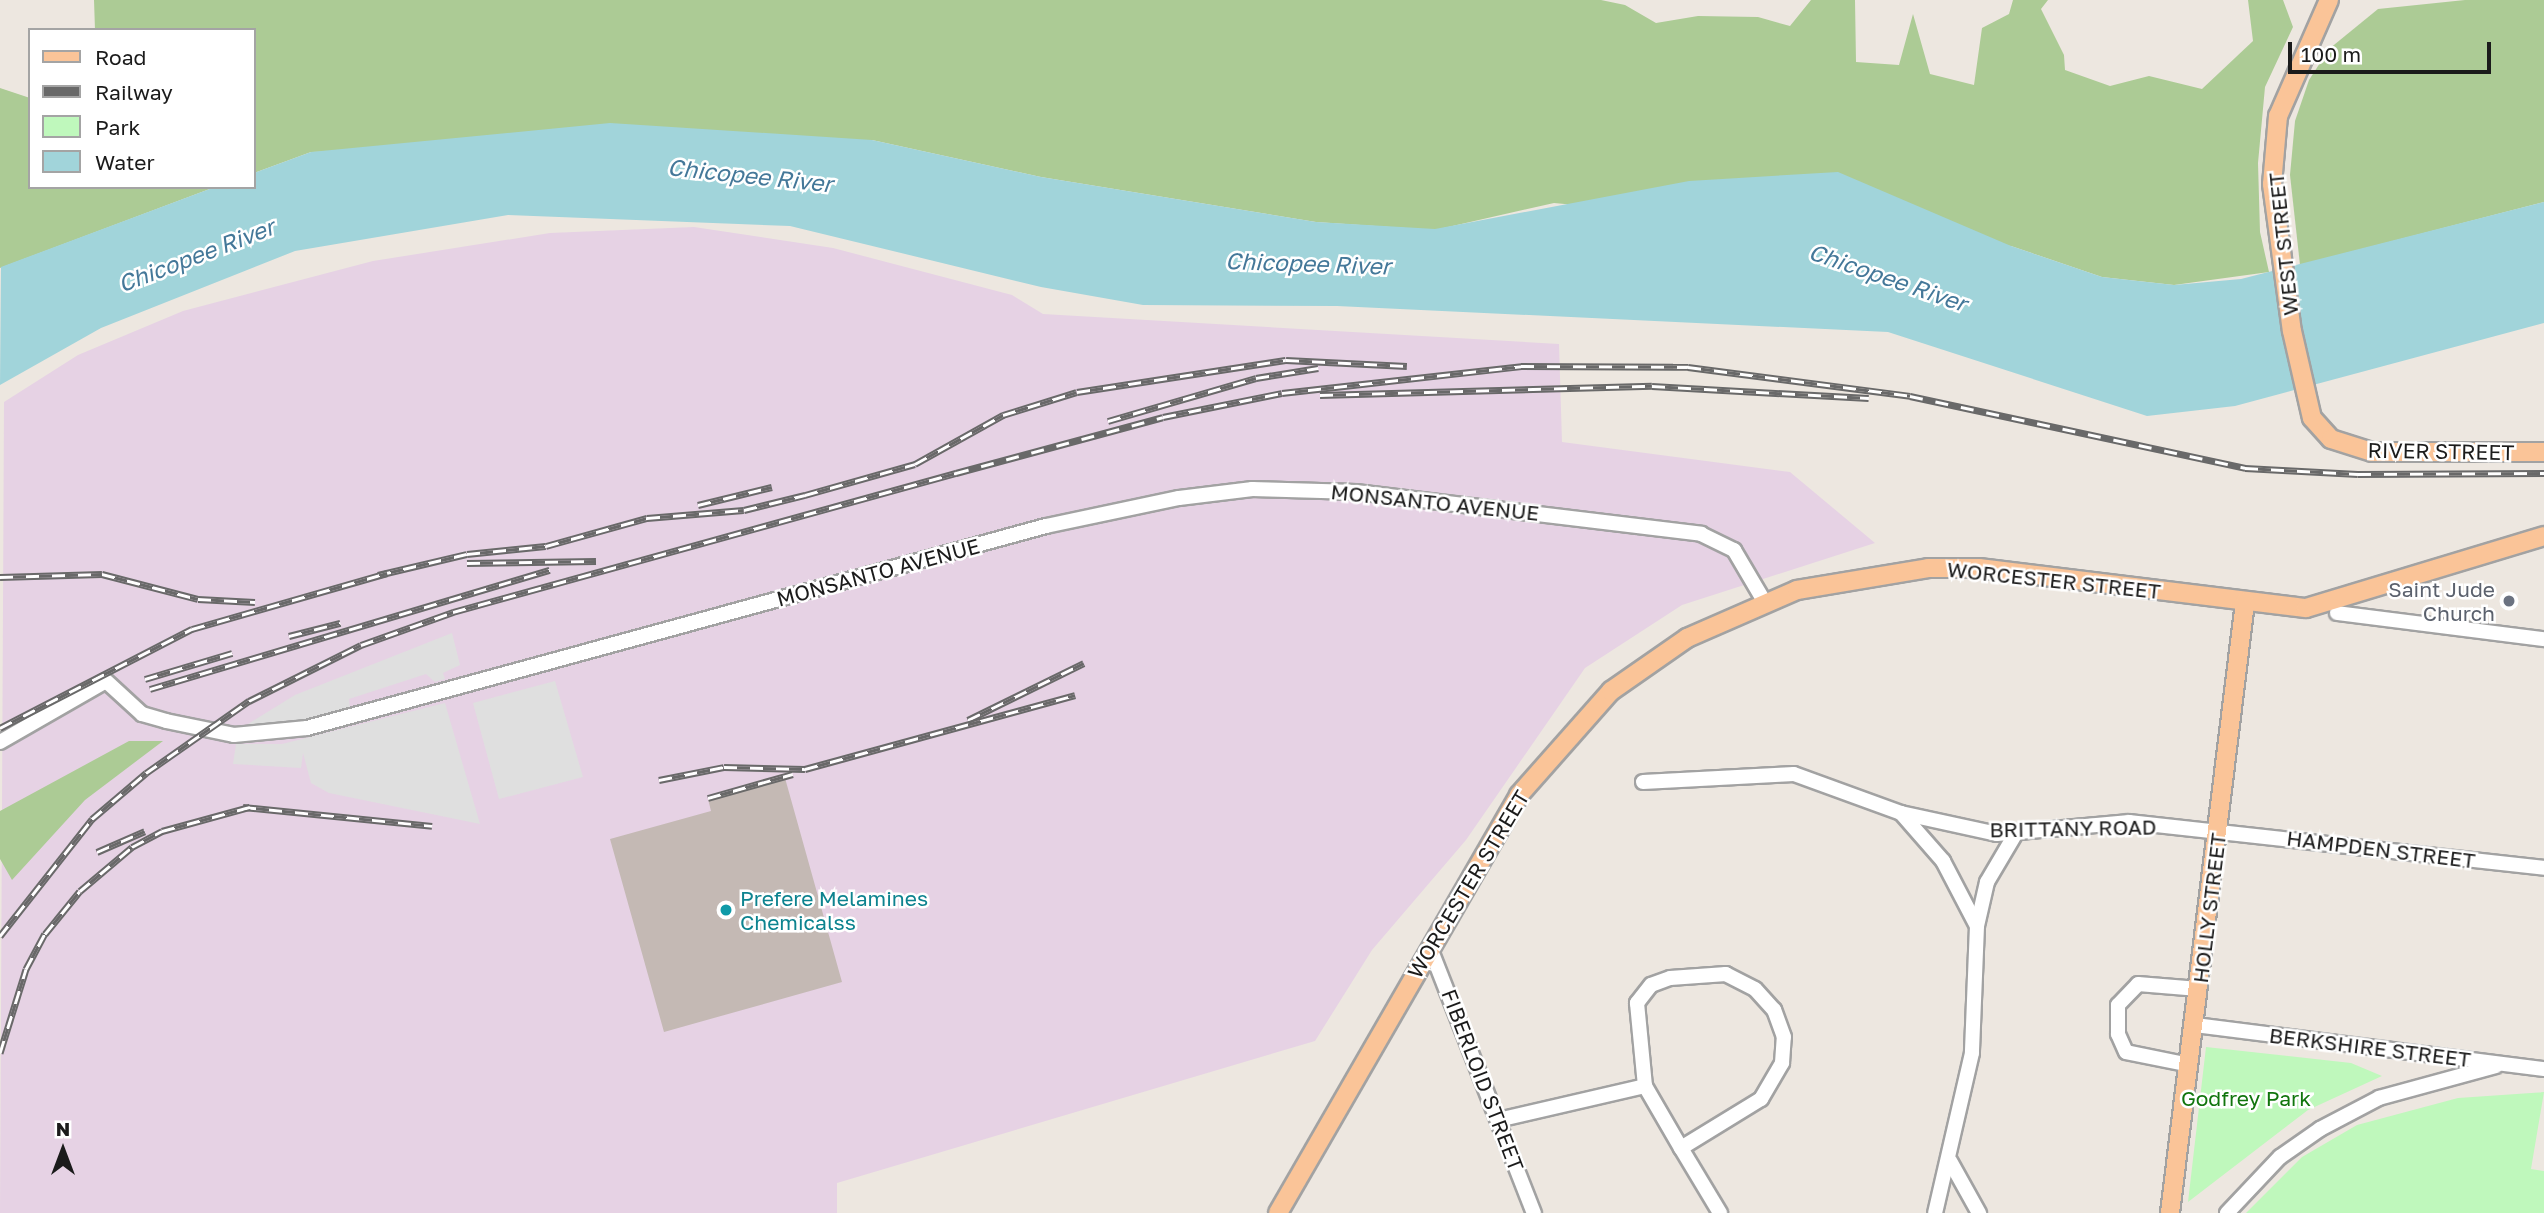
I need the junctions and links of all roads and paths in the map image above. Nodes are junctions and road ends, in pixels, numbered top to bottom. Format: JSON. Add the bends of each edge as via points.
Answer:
{"nodes":[{"id":1,"x":2329,"y":0,"type":"edge"},
{"id":2,"x":2292,"y":331,"type":"joint"},
{"id":3,"x":2544,"y":452,"type":"edge"},
{"id":4,"x":2544,"y":536,"type":"edge"},
{"id":5,"x":1764,"y":601,"type":"junction"},
{"id":6,"x":2245,"y":602,"type":"junction"},
{"id":7,"x":2337,"y":613,"type":"dead end"},
{"id":8,"x":2544,"y":639,"type":"edge"},
{"id":9,"x":0,"y":742,"type":"edge"},
{"id":10,"x":1643,"y":782,"type":"dead end"},
{"id":11,"x":1901,"y":813,"type":"junction"},
{"id":12,"x":2218,"y":831,"type":"junction"},
{"id":13,"x":2017,"y":833,"type":"junction"},
{"id":14,"x":2544,"y":869,"type":"edge"},
{"id":15,"x":1977,"y":926,"type":"junction"},
{"id":16,"x":1430,"y":948,"type":"junction"},
{"id":17,"x":2199,"y":989,"type":"junction"},
{"id":18,"x":2195,"y":1025,"type":"junction"},
{"id":19,"x":2504,"y":1064,"type":"junction"},
{"id":20,"x":2190,"y":1065,"type":"junction"},
{"id":21,"x":2544,"y":1069,"type":"edge"},
{"id":22,"x":1645,"y":1086,"type":"junction"},
{"id":23,"x":1498,"y":1120,"type":"junction"},
{"id":24,"x":1681,"y":1148,"type":"junction"},
{"id":25,"x":1950,"y":1161,"type":"junction"},
{"id":26,"x":1278,"y":1213,"type":"edge"},
{"id":27,"x":1534,"y":1213,"type":"edge"},
{"id":28,"x":1720,"y":1213,"type":"edge"},
{"id":29,"x":1935,"y":1213,"type":"edge"},
{"id":30,"x":1979,"y":1213,"type":"edge"},
{"id":31,"x":2170,"y":1213,"type":"edge"},
{"id":32,"x":2227,"y":1213,"type":"edge"}],
"edges":[{"from":1,"to":2,"type":"main road","name":"WEST STREET","via":[[2278,116],[2272,184]]},
{"from":2,"to":3,"type":"main road","name":"RIVER STREET","via":[[2305,393],[2320,430],[2354,448]]},
{"from":4,"to":6,"type":"main road","name":"WORCESTER STREET","via":[[2306,608]]},
{"from":5,"to":6,"type":"main road","name":"WORCESTER STREET","via":[[1843,579],[1954,567]]},
{"from":5,"to":9,"type":"street","name":"MONSANTO AVENUE","via":[[1734,550],[1702,534],[1356,492],[1227,491],[1046,526],[307,728],[234,735],[166,721],[142,714],[106,681]]},
{"from":5,"to":16,"type":"main road","name":"WORCESTER STREET","via":[[1672,647],[1585,716],[1506,814]]},
{"from":6,"to":12,"type":"main road","name":"HOLLY STREET"},
{"from":7,"to":8,"type":"street"},
{"from":10,"to":11,"type":"street","name":"BRITTANY ROAD","via":[[1794,774]]},
{"from":11,"to":13,"type":"street","name":"BRITTANY ROAD","via":[[1997,834]]},
{"from":11,"to":15,"type":"street","via":[[1943,861]]},
{"from":12,"to":13,"type":"street","name":"BRITTANY ROAD","via":[[2129,822]]},
{"from":12,"to":14,"type":"street","name":"HAMPDEN STREET"},
{"from":12,"to":17,"type":"main road","name":"HOLLY STREET"},
{"from":13,"to":15,"type":"street","via":[[1984,891]]},
{"from":15,"to":25,"type":"street","via":[[1972,1053]]},
{"from":16,"to":23,"type":"street","name":"FIBERLOID STREET"},
{"from":16,"to":26,"type":"main road","name":"WORCESTER STREET"},
{"from":17,"to":18,"type":"main road","name":"HOLLY STREET"},
{"from":17,"to":20,"type":"street","via":[[2138,984],[2118,1005],[2118,1034],[2126,1052]]},
{"from":18,"to":19,"type":"street","name":"BERKSHIRE STREET"},
{"from":18,"to":20,"type":"main road","name":"HOLLY STREET"},
{"from":19,"to":21,"type":"street","name":"BERKSHIRE STREET"},
{"from":19,"to":32,"type":"street","via":[[2379,1098],[2320,1129],[2280,1157]]},
{"from":20,"to":31,"type":"main road","name":"HOLLY STREET"},
{"from":22,"to":23,"type":"street"},
{"from":22,"to":24,"type":"street"},
{"from":22,"to":24,"type":"street","via":[[1637,1003],[1651,985],[1670,978],[1726,974],[1755,989],[1774,1010],[1784,1037],[1782,1063],[1761,1099]]},
{"from":23,"to":27,"type":"street","name":"FIBERLOID STREET"},
{"from":24,"to":28,"type":"street"},
{"from":25,"to":29,"type":"street"},
{"from":25,"to":30,"type":"street"}]}
